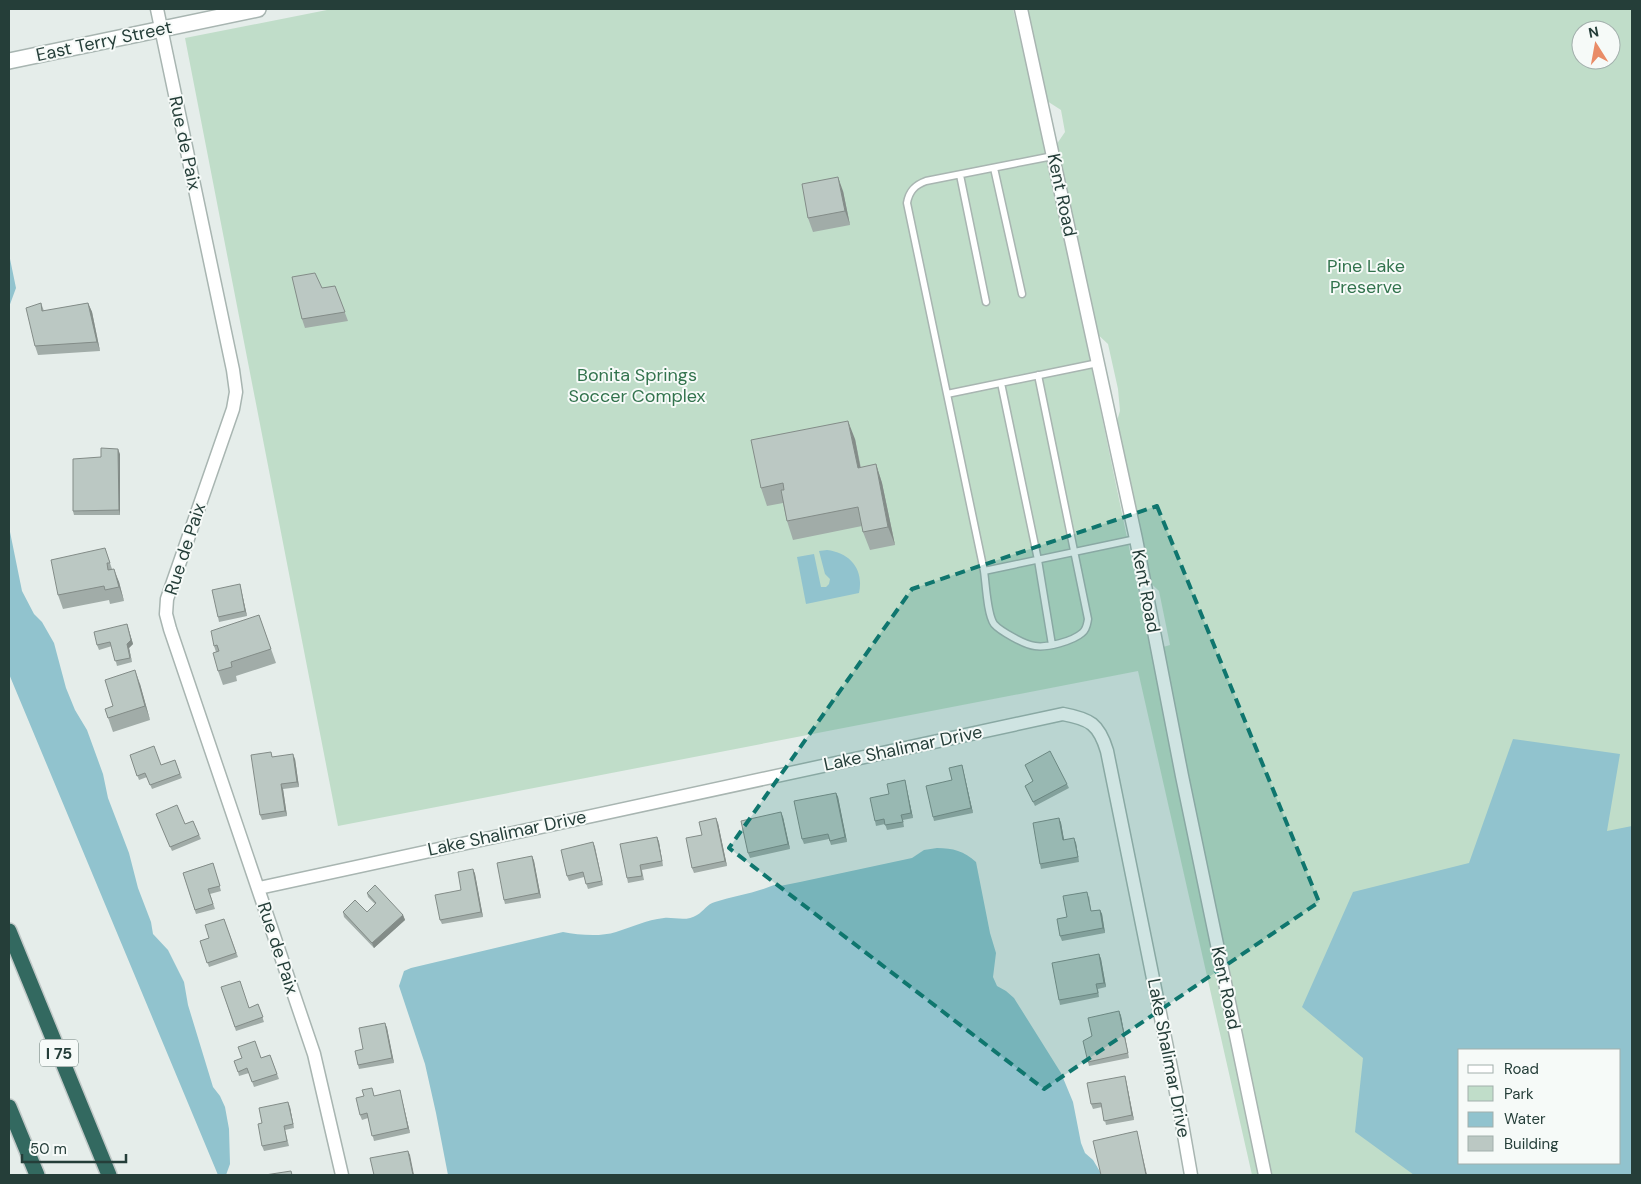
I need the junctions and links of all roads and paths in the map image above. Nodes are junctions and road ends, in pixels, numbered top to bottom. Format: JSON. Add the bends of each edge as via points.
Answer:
{"nodes":[{"id":1,"x":157,"y":9,"type":"edge"},
{"id":2,"x":258,"y":9,"type":"edge"},
{"id":3,"x":1021,"y":9,"type":"edge"},
{"id":4,"x":161,"y":29,"type":"junction"},
{"id":5,"x":9,"y":61,"type":"edge"},
{"id":6,"x":1053,"y":156,"type":"junction"},
{"id":7,"x":994,"y":168,"type":"junction"},
{"id":8,"x":960,"y":175,"type":"junction"},
{"id":9,"x":1022,"y":294,"type":"dead end"},
{"id":10,"x":986,"y":302,"type":"dead end"},
{"id":11,"x":1098,"y":363,"type":"junction"},
{"id":12,"x":1038,"y":375,"type":"junction"},
{"id":13,"x":1001,"y":383,"type":"junction"},
{"id":14,"x":947,"y":394,"type":"junction"},
{"id":15,"x":1136,"y":539,"type":"junction"},
{"id":16,"x":1074,"y":552,"type":"junction"},
{"id":17,"x":1038,"y":560,"type":"junction"},
{"id":18,"x":984,"y":571,"type":"junction"},
{"id":19,"x":1052,"y":645,"type":"junction"},
{"id":20,"x":259,"y":888,"type":"junction"},
{"id":21,"x":9,"y":931,"type":"edge"},
{"id":22,"x":9,"y":1106,"type":"edge"},
{"id":23,"x":37,"y":1175,"type":"edge"},
{"id":24,"x":109,"y":1175,"type":"edge"},
{"id":25,"x":342,"y":1175,"type":"edge"},
{"id":26,"x":1191,"y":1175,"type":"edge"},
{"id":27,"x":1265,"y":1175,"type":"edge"}],
"edges":[{"from":1,"to":4,"type":"street","name":"Rue de Paix"},
{"from":2,"to":4,"type":"street","name":"East Terry Street"},
{"from":3,"to":6,"type":"street","name":"Kent Road"},
{"from":4,"to":5,"type":"street","name":"East Terry Street"},
{"from":4,"to":20,"type":"street","name":"Rue de Paix","via":[[236,392],[222,442],[167,599],[166,614]]},
{"from":6,"to":7,"type":"lane"},
{"from":6,"to":11,"type":"street","name":"Kent Road"},
{"from":7,"to":8,"type":"lane"},
{"from":7,"to":9,"type":"lane"},
{"from":8,"to":10,"type":"lane"},
{"from":8,"to":14,"type":"lane","via":[[920,184],[911,191],[907,203]]},
{"from":11,"to":12,"type":"lane"},
{"from":11,"to":15,"type":"street","name":"Kent Road"},
{"from":12,"to":13,"type":"lane"},
{"from":12,"to":16,"type":"lane"},
{"from":13,"to":14,"type":"lane"},
{"from":13,"to":17,"type":"lane"},
{"from":14,"to":18,"type":"lane"},
{"from":15,"to":16,"type":"lane"},
{"from":15,"to":27,"type":"street","name":"Kent Road"},
{"from":16,"to":17,"type":"lane"},
{"from":16,"to":19,"type":"lane","via":[[1087,627],[1069,641]]},
{"from":17,"to":18,"type":"lane"},
{"from":17,"to":19,"type":"lane"},
{"from":18,"to":19,"type":"lane","via":[[993,622],[1000,629],[1034,646]]},
{"from":20,"to":25,"type":"street","name":"Rue de Paix","via":[[314,1054]]},
{"from":20,"to":26,"type":"street","name":"Lake Shalimar Drive","via":[[1063,714],[1078,717],[1092,722],[1102,735],[1107,751]]},
{"from":21,"to":24,"type":"highway","number":"I 75"},
{"from":22,"to":23,"type":"highway"}]}
